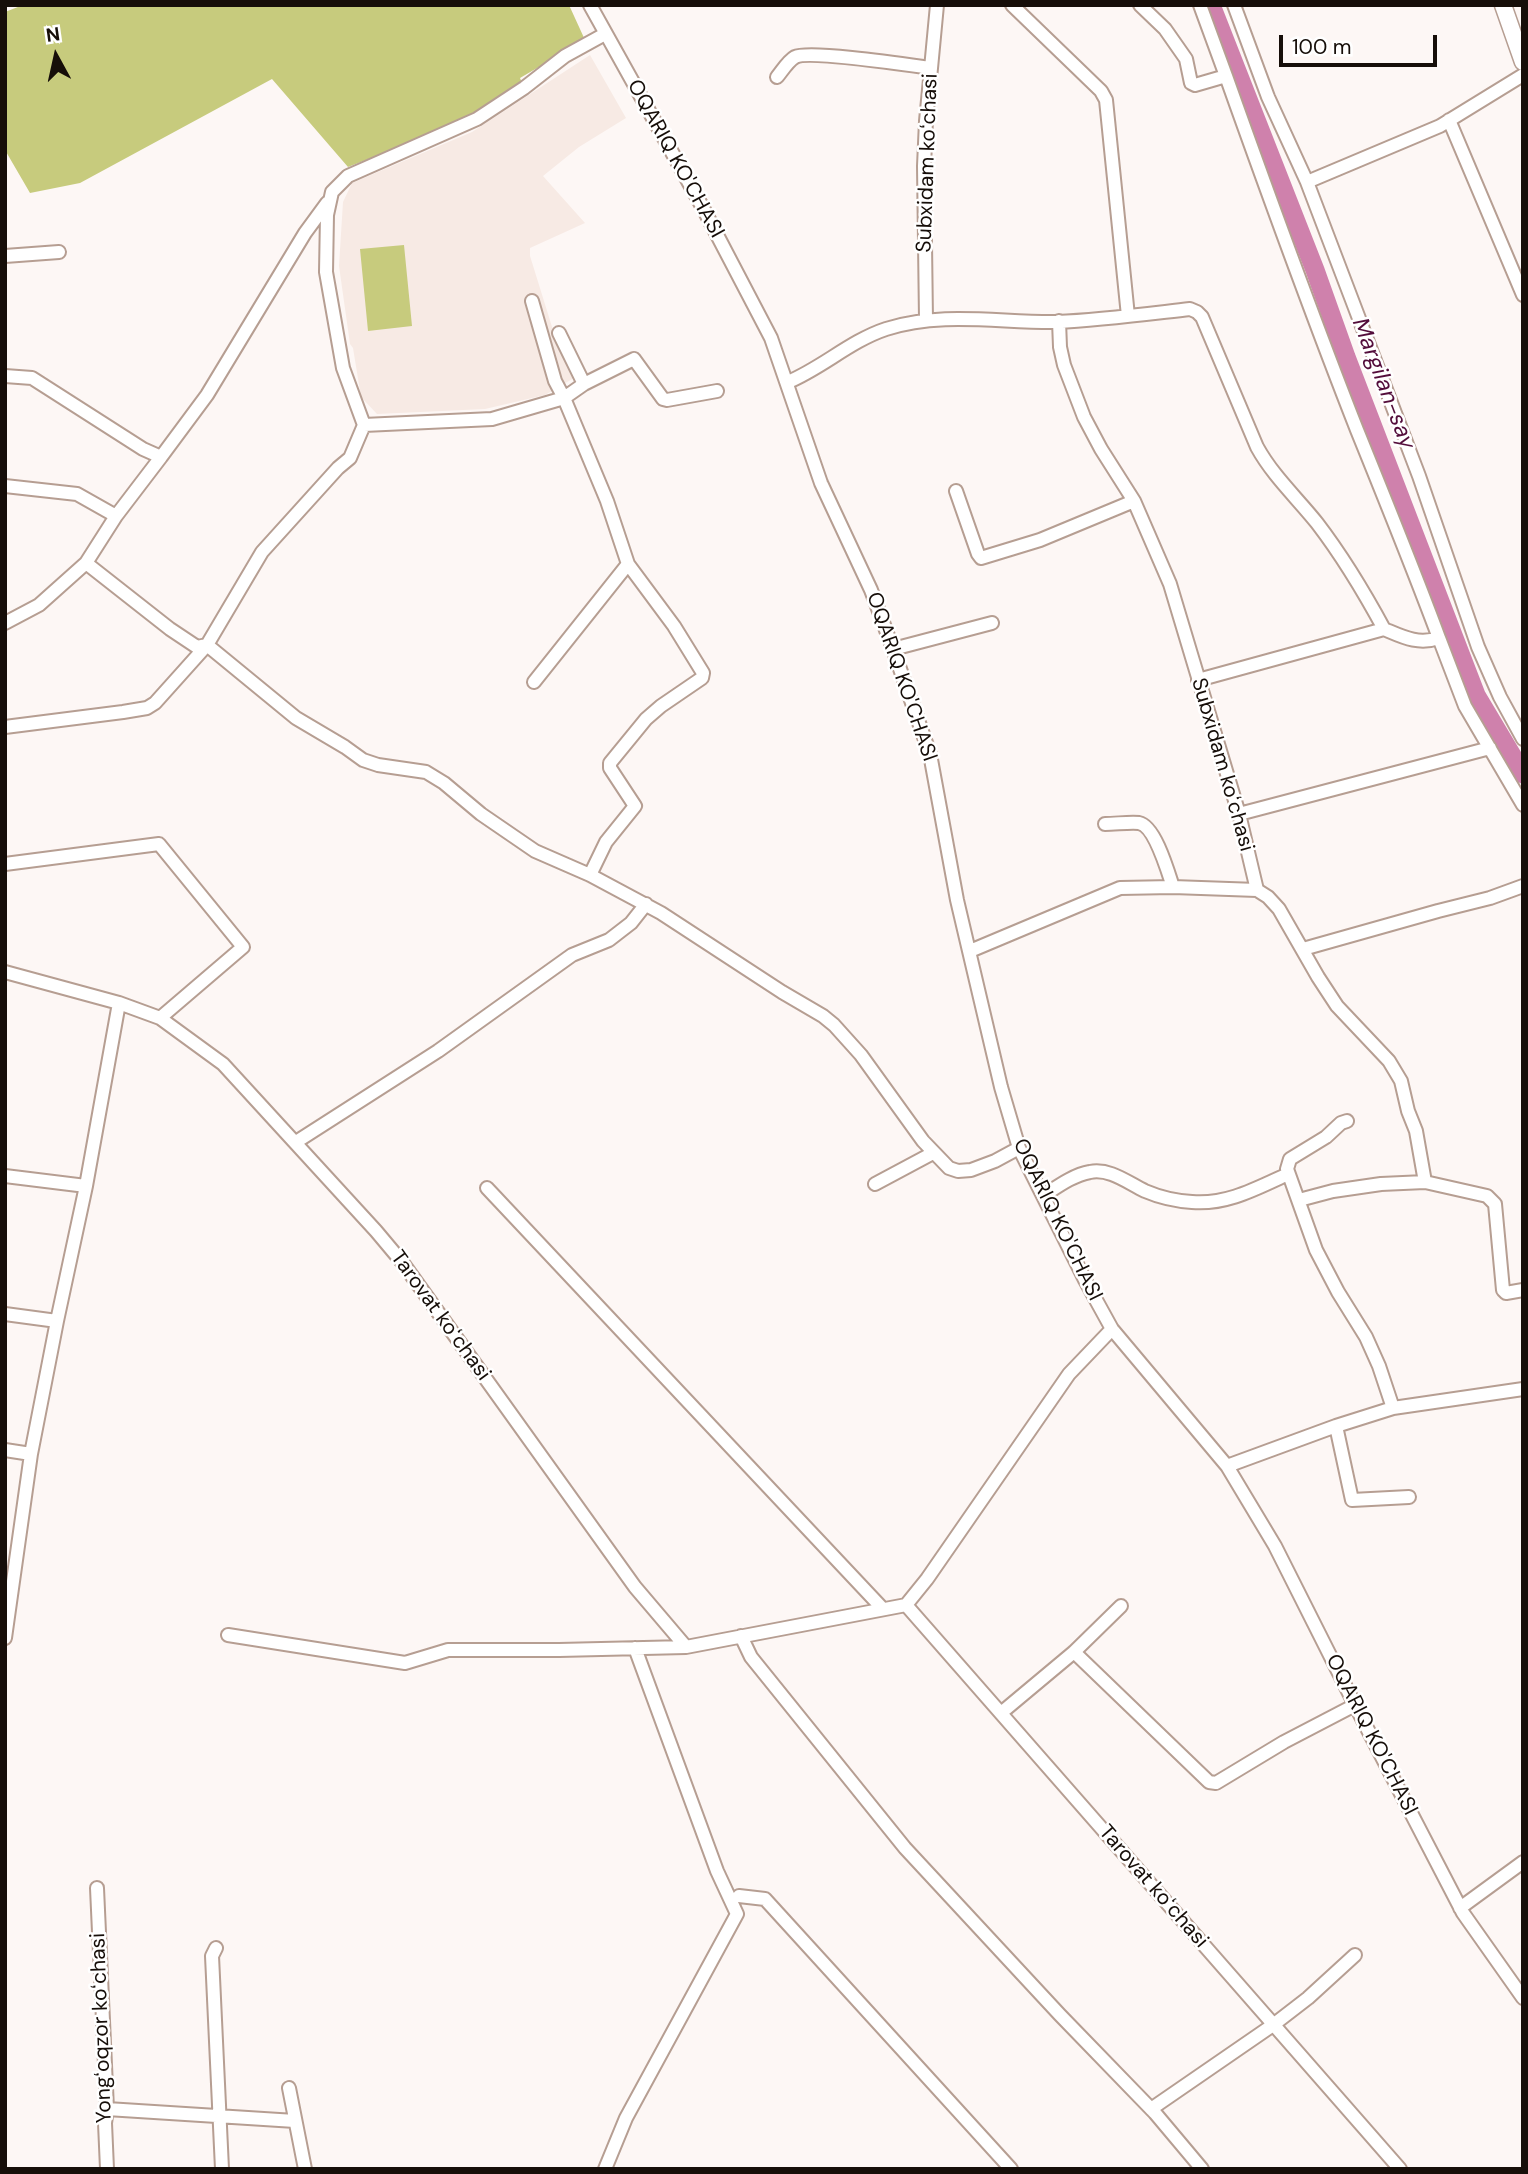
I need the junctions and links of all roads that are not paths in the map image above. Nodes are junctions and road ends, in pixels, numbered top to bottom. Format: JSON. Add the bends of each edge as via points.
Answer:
{"nodes":[{"id":1,"x":590,"y":5,"type":"edge"},
{"id":2,"x":937,"y":5,"type":"edge"},
{"id":3,"x":1012,"y":5,"type":"edge"},
{"id":4,"x":1140,"y":5,"type":"edge"},
{"id":5,"x":1200,"y":5,"type":"edge"},
{"id":6,"x":1234,"y":5,"type":"edge"},
{"id":7,"x":1503,"y":5,"type":"edge"},
{"id":8,"x":605,"y":34,"type":"junction"},
{"id":9,"x":1523,"y":62,"type":"edge"},
{"id":10,"x":930,"y":68,"type":"junction"},
{"id":11,"x":1523,"y":75,"type":"edge"},
{"id":12,"x":1226,"y":76,"type":"junction"},
{"id":13,"x":777,"y":78,"type":"dead end"},
{"id":14,"x":1449,"y":120,"type":"junction"},
{"id":15,"x":1307,"y":182,"type":"junction"},
{"id":16,"x":330,"y":199,"type":"junction"},
{"id":17,"x":58,"y":252,"type":"dead end"},
{"id":18,"x":5,"y":257,"type":"edge"},
{"id":19,"x":1523,"y":295,"type":"edge"},
{"id":20,"x":532,"y":301,"type":"dead end"},
{"id":21,"x":1128,"y":316,"type":"junction"},
{"id":22,"x":926,"y":320,"type":"junction"},
{"id":23,"x":1059,"y":321,"type":"junction"},
{"id":24,"x":559,"y":333,"type":"dead end"},
{"id":25,"x":5,"y":376,"type":"edge"},
{"id":26,"x":788,"y":382,"type":"junction"},
{"id":27,"x":584,"y":384,"type":"junction"},
{"id":28,"x":717,"y":391,"type":"dead end"},
{"id":29,"x":564,"y":398,"type":"junction"},
{"id":30,"x":364,"y":425,"type":"junction"},
{"id":31,"x":161,"y":457,"type":"junction"},
{"id":32,"x":5,"y":486,"type":"edge"},
{"id":33,"x":956,"y":491,"type":"dead end"},
{"id":34,"x":1134,"y":501,"type":"junction"},
{"id":35,"x":116,"y":516,"type":"junction"},
{"id":36,"x":86,"y":564,"type":"junction"},
{"id":37,"x":628,"y":564,"type":"junction"},
{"id":38,"x":5,"y":623,"type":"edge"},
{"id":39,"x":992,"y":623,"type":"dead end"},
{"id":40,"x":1384,"y":629,"type":"junction"},
{"id":41,"x":1439,"y":638,"type":"junction"},
{"id":42,"x":207,"y":645,"type":"junction"},
{"id":43,"x":894,"y":649,"type":"junction"},
{"id":44,"x":1198,"y":680,"type":"junction"},
{"id":45,"x":534,"y":681,"type":"dead end"},
{"id":46,"x":5,"y":727,"type":"edge"},
{"id":47,"x":1523,"y":739,"type":"edge"},
{"id":48,"x":1490,"y":748,"type":"junction"},
{"id":49,"x":1523,"y":805,"type":"edge"},
{"id":50,"x":1239,"y":814,"type":"junction"},
{"id":51,"x":1105,"y":824,"type":"dead end"},
{"id":52,"x":5,"y":864,"type":"edge"},
{"id":53,"x":590,"y":875,"type":"junction"},
{"id":54,"x":1523,"y":886,"type":"edge"},
{"id":55,"x":1173,"y":887,"type":"junction"},
{"id":56,"x":1256,"y":890,"type":"junction"},
{"id":57,"x":646,"y":904,"type":"junction"},
{"id":58,"x":1303,"y":950,"type":"junction"},
{"id":59,"x":970,"y":951,"type":"junction"},
{"id":60,"x":5,"y":972,"type":"edge"},
{"id":61,"x":118,"y":1003,"type":"junction"},
{"id":62,"x":160,"y":1018,"type":"junction"},
{"id":63,"x":1347,"y":1121,"type":"dead end"},
{"id":64,"x":296,"y":1142,"type":"junction"},
{"id":65,"x":1019,"y":1148,"type":"junction"},
{"id":66,"x":933,"y":1153,"type":"junction"},
{"id":67,"x":1288,"y":1174,"type":"junction"},
{"id":68,"x":5,"y":1176,"type":"edge"},
{"id":69,"x":1425,"y":1182,"type":"junction"},
{"id":70,"x":875,"y":1184,"type":"dead end"},
{"id":71,"x":86,"y":1186,"type":"junction"},
{"id":72,"x":486,"y":1188,"type":"dead end"},
{"id":73,"x":1043,"y":1196,"type":"junction"},
{"id":74,"x":1299,"y":1200,"type":"junction"},
{"id":75,"x":1523,"y":1290,"type":"edge"},
{"id":76,"x":5,"y":1314,"type":"edge"},
{"id":77,"x":57,"y":1321,"type":"junction"},
{"id":78,"x":1112,"y":1329,"type":"junction"},
{"id":79,"x":1523,"y":1389,"type":"edge"},
{"id":80,"x":1393,"y":1408,"type":"junction"},
{"id":81,"x":1336,"y":1426,"type":"junction"},
{"id":82,"x":5,"y":1450,"type":"edge"},
{"id":83,"x":32,"y":1454,"type":"junction"},
{"id":84,"x":1227,"y":1466,"type":"junction"},
{"id":85,"x":1409,"y":1497,"type":"dead end"},
{"id":86,"x":9,"y":1586,"type":"edge"},
{"id":87,"x":906,"y":1605,"type":"junction"},
{"id":88,"x":1121,"y":1606,"type":"dead end"},
{"id":89,"x":883,"y":1609,"type":"junction"},
{"id":90,"x":228,"y":1635,"type":"dead end"},
{"id":91,"x":741,"y":1636,"type":"junction"},
{"id":92,"x":5,"y":1638,"type":"edge"},
{"id":93,"x":686,"y":1647,"type":"junction"},
{"id":94,"x":635,"y":1648,"type":"junction"},
{"id":95,"x":1074,"y":1652,"type":"junction"},
{"id":96,"x":1355,"y":1705,"type":"junction"},
{"id":97,"x":1001,"y":1713,"type":"junction"},
{"id":98,"x":1523,"y":1862,"type":"edge"},
{"id":99,"x":97,"y":1888,"type":"dead end"},
{"id":100,"x":739,"y":1896,"type":"dead end"},
{"id":101,"x":1460,"y":1908,"type":"junction"},
{"id":102,"x":216,"y":1948,"type":"dead end"},
{"id":103,"x":1355,"y":1955,"type":"dead end"},
{"id":104,"x":1523,"y":1998,"type":"edge"},
{"id":105,"x":1273,"y":2025,"type":"junction"},
{"id":106,"x":289,"y":2088,"type":"dead end"},
{"id":107,"x":107,"y":2109,"type":"junction"},
{"id":108,"x":1151,"y":2109,"type":"junction"},
{"id":109,"x":220,"y":2116,"type":"junction"},
{"id":110,"x":295,"y":2121,"type":"junction"},
{"id":111,"x":107,"y":2169,"type":"edge"},
{"id":112,"x":222,"y":2169,"type":"edge"},
{"id":113,"x":304,"y":2169,"type":"edge"},
{"id":114,"x":605,"y":2169,"type":"edge"},
{"id":115,"x":1011,"y":2169,"type":"edge"},
{"id":116,"x":1202,"y":2169,"type":"edge"},
{"id":117,"x":1400,"y":2169,"type":"edge"}],
"edges":[{"from":1,"to":8,"type":"street","name":"OQARIQ KO'CHASI"},
{"from":2,"to":10,"type":"street","name":"Subxidam koʻchasi"},
{"from":3,"to":21,"type":"street","via":[[1105,100]]},
{"from":4,"to":12,"type":"street","via":[[1166,29],[1186,60],[1191,83]]},
{"from":5,"to":12,"type":"street"},
{"from":6,"to":15,"type":"street","via":[[1268,97]]},
{"from":7,"to":9,"type":"main road"},
{"from":8,"to":16,"type":"street","via":[[477,119],[348,176]]},
{"from":8,"to":26,"type":"street","name":"OQARIQ KO'CHASI","via":[[703,208],[771,338]]},
{"from":10,"to":13,"type":"street","via":[[798,56]]},
{"from":10,"to":22,"type":"street","name":"Subxidam koʻchasi","via":[[924,166]]},
{"from":11,"to":14,"type":"street"},
{"from":12,"to":41,"type":"street"},
{"from":14,"to":15,"type":"street"},
{"from":14,"to":19,"type":"street"},
{"from":15,"to":47,"type":"street","via":[[1479,647]]},
{"from":16,"to":30,"type":"street","via":[[326,272],[343,368]]},
{"from":16,"to":31,"type":"street","via":[[207,395]]},
{"from":17,"to":18,"type":"street"},
{"from":20,"to":29,"type":"street"},
{"from":21,"to":23,"type":"street"},
{"from":21,"to":40,"type":"street","via":[[1190,309],[1202,317],[1266,463],[1360,584]]},
{"from":22,"to":23,"type":"street"},
{"from":22,"to":26,"type":"street","via":[[871,335]]},
{"from":23,"to":34,"type":"street","name":"Subxidam koʻchasi","via":[[1064,365],[1084,417]]},
{"from":24,"to":27,"type":"street"},
{"from":25,"to":31,"type":"street","via":[[32,378]]},
{"from":26,"to":43,"type":"street","name":"OQARIQ KO'CHASI","via":[[821,483]]},
{"from":27,"to":28,"type":"street","via":[[634,359],[667,400]]},
{"from":27,"to":29,"type":"street"},
{"from":29,"to":30,"type":"street","via":[[492,419]]},
{"from":29,"to":37,"type":"street"},
{"from":30,"to":42,"type":"street","via":[[349,458],[262,552]]},
{"from":31,"to":35,"type":"street"},
{"from":32,"to":35,"type":"street","via":[[78,494]]},
{"from":33,"to":34,"type":"street","via":[[981,558],[1040,540]]},
{"from":34,"to":44,"type":"street","name":"Subxidam koʻchasi","via":[[1170,584]]},
{"from":35,"to":36,"type":"street"},
{"from":36,"to":38,"type":"street","via":[[39,605]]},
{"from":36,"to":42,"type":"street","via":[[170,629],[197,647]]},
{"from":37,"to":45,"type":"street"},
{"from":37,"to":53,"type":"street","via":[[703,673],[646,719],[610,763],[635,806],[606,842]]},
{"from":39,"to":43,"type":"street"},
{"from":40,"to":41,"type":"street","via":[[1413,641]]},
{"from":40,"to":44,"type":"street"},
{"from":41,"to":48,"type":"street","via":[[1465,706]]},
{"from":42,"to":46,"type":"street","via":[[147,708]]},
{"from":42,"to":53,"type":"street","via":[[296,718],[363,760],[426,772],[535,851]]},
{"from":43,"to":59,"type":"street","name":"OQARIQ KO'CHASI","via":[[930,754]]},
{"from":44,"to":50,"type":"street","name":"Subxidam koʻchasi"},
{"from":48,"to":49,"type":"street"},
{"from":48,"to":50,"type":"street"},
{"from":50,"to":56,"type":"street","name":"Subxidam koʻchasi"},
{"from":51,"to":55,"type":"street","via":[[1141,823],[1148,827]]},
{"from":52,"to":62,"type":"street","via":[[159,844],[243,947]]},
{"from":53,"to":57,"type":"street"},
{"from":54,"to":58,"type":"street"},
{"from":55,"to":56,"type":"street"},
{"from":55,"to":59,"type":"street","via":[[1120,888]]},
{"from":56,"to":58,"type":"street","via":[[1279,909]]},
{"from":57,"to":64,"type":"street","via":[[609,940],[572,955],[438,1051]]},
{"from":57,"to":66,"type":"street","via":[[834,1025]]},
{"from":58,"to":69,"type":"street","via":[[1337,1006],[1389,1061],[1401,1081]]},
{"from":59,"to":65,"type":"street","name":"OQARIQ KO'CHASI"},
{"from":60,"to":61,"type":"street","name":"Tarovat koʻchasi"},
{"from":61,"to":62,"type":"street","name":"Tarovat koʻchasi"},
{"from":61,"to":71,"type":"street"},
{"from":62,"to":64,"type":"street","name":"Tarovat koʻchasi","via":[[223,1064]]},
{"from":63,"to":67,"type":"street","via":[[1289,1160]]},
{"from":64,"to":93,"type":"street","name":"Tarovat koʻchasi","via":[[402,1262],[635,1587]]},
{"from":65,"to":66,"type":"street","via":[[995,1161],[958,1171]]},
{"from":65,"to":73,"type":"street","name":"OQARIQ KO'CHASI"},
{"from":66,"to":70,"type":"street"},
{"from":67,"to":73,"type":"street","via":[[1216,1202],[1163,1197],[1101,1171],[1067,1180]]},
{"from":67,"to":74,"type":"street"},
{"from":68,"to":71,"type":"street"},
{"from":69,"to":74,"type":"street","via":[[1381,1184]]},
{"from":69,"to":75,"type":"street","via":[[1491,1199],[1503,1290],[1510,1294]]},
{"from":71,"to":77,"type":"street"},
{"from":72,"to":89,"type":"street"},
{"from":73,"to":78,"type":"street","name":"OQARIQ KO'CHASI"},
{"from":74,"to":80,"type":"street","via":[[1316,1250],[1380,1366]]},
{"from":76,"to":77,"type":"street"},
{"from":77,"to":83,"type":"street"},
{"from":78,"to":84,"type":"street","name":"OQARIQ KO'CHASI"},
{"from":78,"to":87,"type":"street","via":[[1069,1374]]},
{"from":79,"to":80,"type":"street"},
{"from":80,"to":81,"type":"street"},
{"from":81,"to":84,"type":"street"},
{"from":81,"to":85,"type":"street","via":[[1352,1500]]},
{"from":82,"to":83,"type":"street"},
{"from":83,"to":86,"type":"street"},
{"from":84,"to":96,"type":"street","name":"OQARIQ KO'CHASI","via":[[1275,1546]]},
{"from":86,"to":92,"type":"street"},
{"from":87,"to":89,"type":"street"},
{"from":87,"to":97,"type":"street","name":"Tarovat koʻchasi"},
{"from":88,"to":95,"type":"street"},
{"from":89,"to":91,"type":"street"},
{"from":90,"to":94,"type":"street","via":[[405,1663],[448,1650]]},
{"from":91,"to":93,"type":"street"},
{"from":91,"to":108,"type":"street","via":[[751,1657],[905,1849]]},
{"from":93,"to":94,"type":"street"},
{"from":94,"to":114,"type":"street","via":[[737,1914],[626,2118]]},
{"from":95,"to":96,"type":"street","via":[[1209,1782],[1216,1783]]},
{"from":95,"to":97,"type":"street"},
{"from":96,"to":101,"type":"street","name":"OQARIQ KO'CHASI"},
{"from":97,"to":105,"type":"street","name":"Tarovat koʻchasi"},
{"from":98,"to":101,"type":"street"},
{"from":99,"to":107,"type":"street","name":"Yongʻoqzor koʻchasi"},
{"from":100,"to":115,"type":"street","via":[[765,1899]]},
{"from":101,"to":104,"type":"street","name":"OQARIQ KO'CHASI"},
{"from":102,"to":109,"type":"street","via":[[212,1956]]},
{"from":103,"to":105,"type":"street"},
{"from":105,"to":108,"type":"street"},
{"from":105,"to":117,"type":"street","name":"Tarovat koʻchasi"},
{"from":106,"to":110,"type":"street"},
{"from":107,"to":109,"type":"street"},
{"from":107,"to":111,"type":"street","name":"Yongʻoqzor koʻchasi"},
{"from":108,"to":116,"type":"street"},
{"from":109,"to":110,"type":"street"},
{"from":109,"to":112,"type":"street"},
{"from":110,"to":113,"type":"street"}]}
